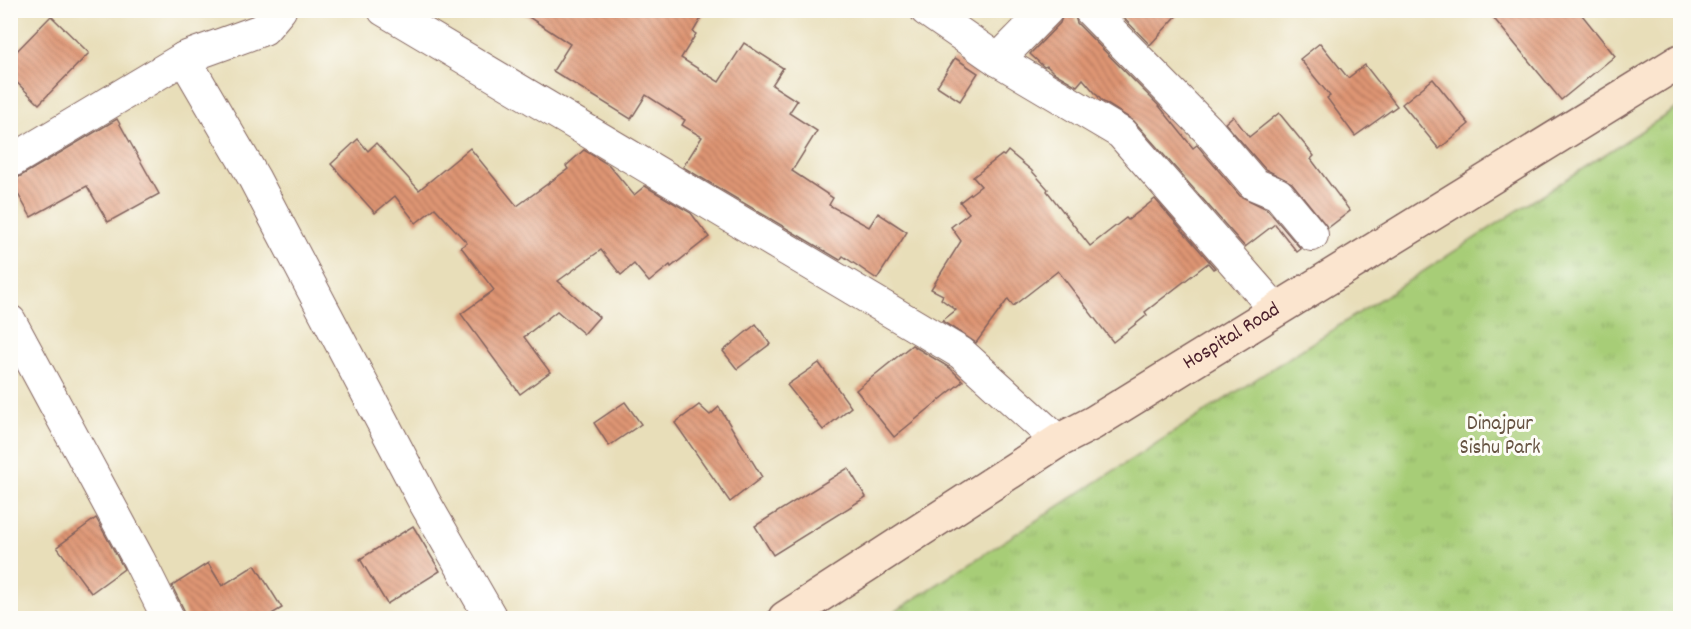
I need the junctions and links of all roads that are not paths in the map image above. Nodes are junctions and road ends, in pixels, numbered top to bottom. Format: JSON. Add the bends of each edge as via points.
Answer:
{"nodes":[{"id":1,"x":280,"y":10,"type":"edge"},
{"id":2,"x":384,"y":10,"type":"edge"},
{"id":3,"x":926,"y":10,"type":"edge"},
{"id":4,"x":1047,"y":10,"type":"edge"},
{"id":5,"x":1090,"y":10,"type":"edge"},
{"id":6,"x":184,"y":58,"type":"junction"},
{"id":7,"x":998,"y":60,"type":"junction"},
{"id":8,"x":1680,"y":61,"type":"edge"},
{"id":9,"x":10,"y":162,"type":"edge"},
{"id":10,"x":1312,"y":235,"type":"dead end"},
{"id":11,"x":1276,"y":310,"type":"junction"},
{"id":12,"x":10,"y":321,"type":"edge"},
{"id":13,"x":1058,"y":441,"type":"junction"},
{"id":14,"x":168,"y":618,"type":"edge"},
{"id":15,"x":491,"y":618,"type":"edge"},
{"id":16,"x":785,"y":618,"type":"edge"}],
"edges":[{"from":1,"to":6,"type":"street","via":[[264,29]]},
{"from":2,"to":13,"type":"street","via":[[961,353]]},
{"from":3,"to":7,"type":"street"},
{"from":4,"to":7,"type":"street"},
{"from":5,"to":10,"type":"street","via":[[1208,130],[1254,184],[1278,194]]},
{"from":6,"to":9,"type":"street"},
{"from":6,"to":15,"type":"street","via":[[254,178],[425,503]]},
{"from":7,"to":11,"type":"street","via":[[1120,133]]},
{"from":8,"to":11,"type":"main road","name":"Hospital Road"},
{"from":11,"to":13,"type":"main road","name":"Hospital Road"},
{"from":12,"to":14,"type":"street"},
{"from":13,"to":16,"type":"main road","name":"Hospital Road"}]}
